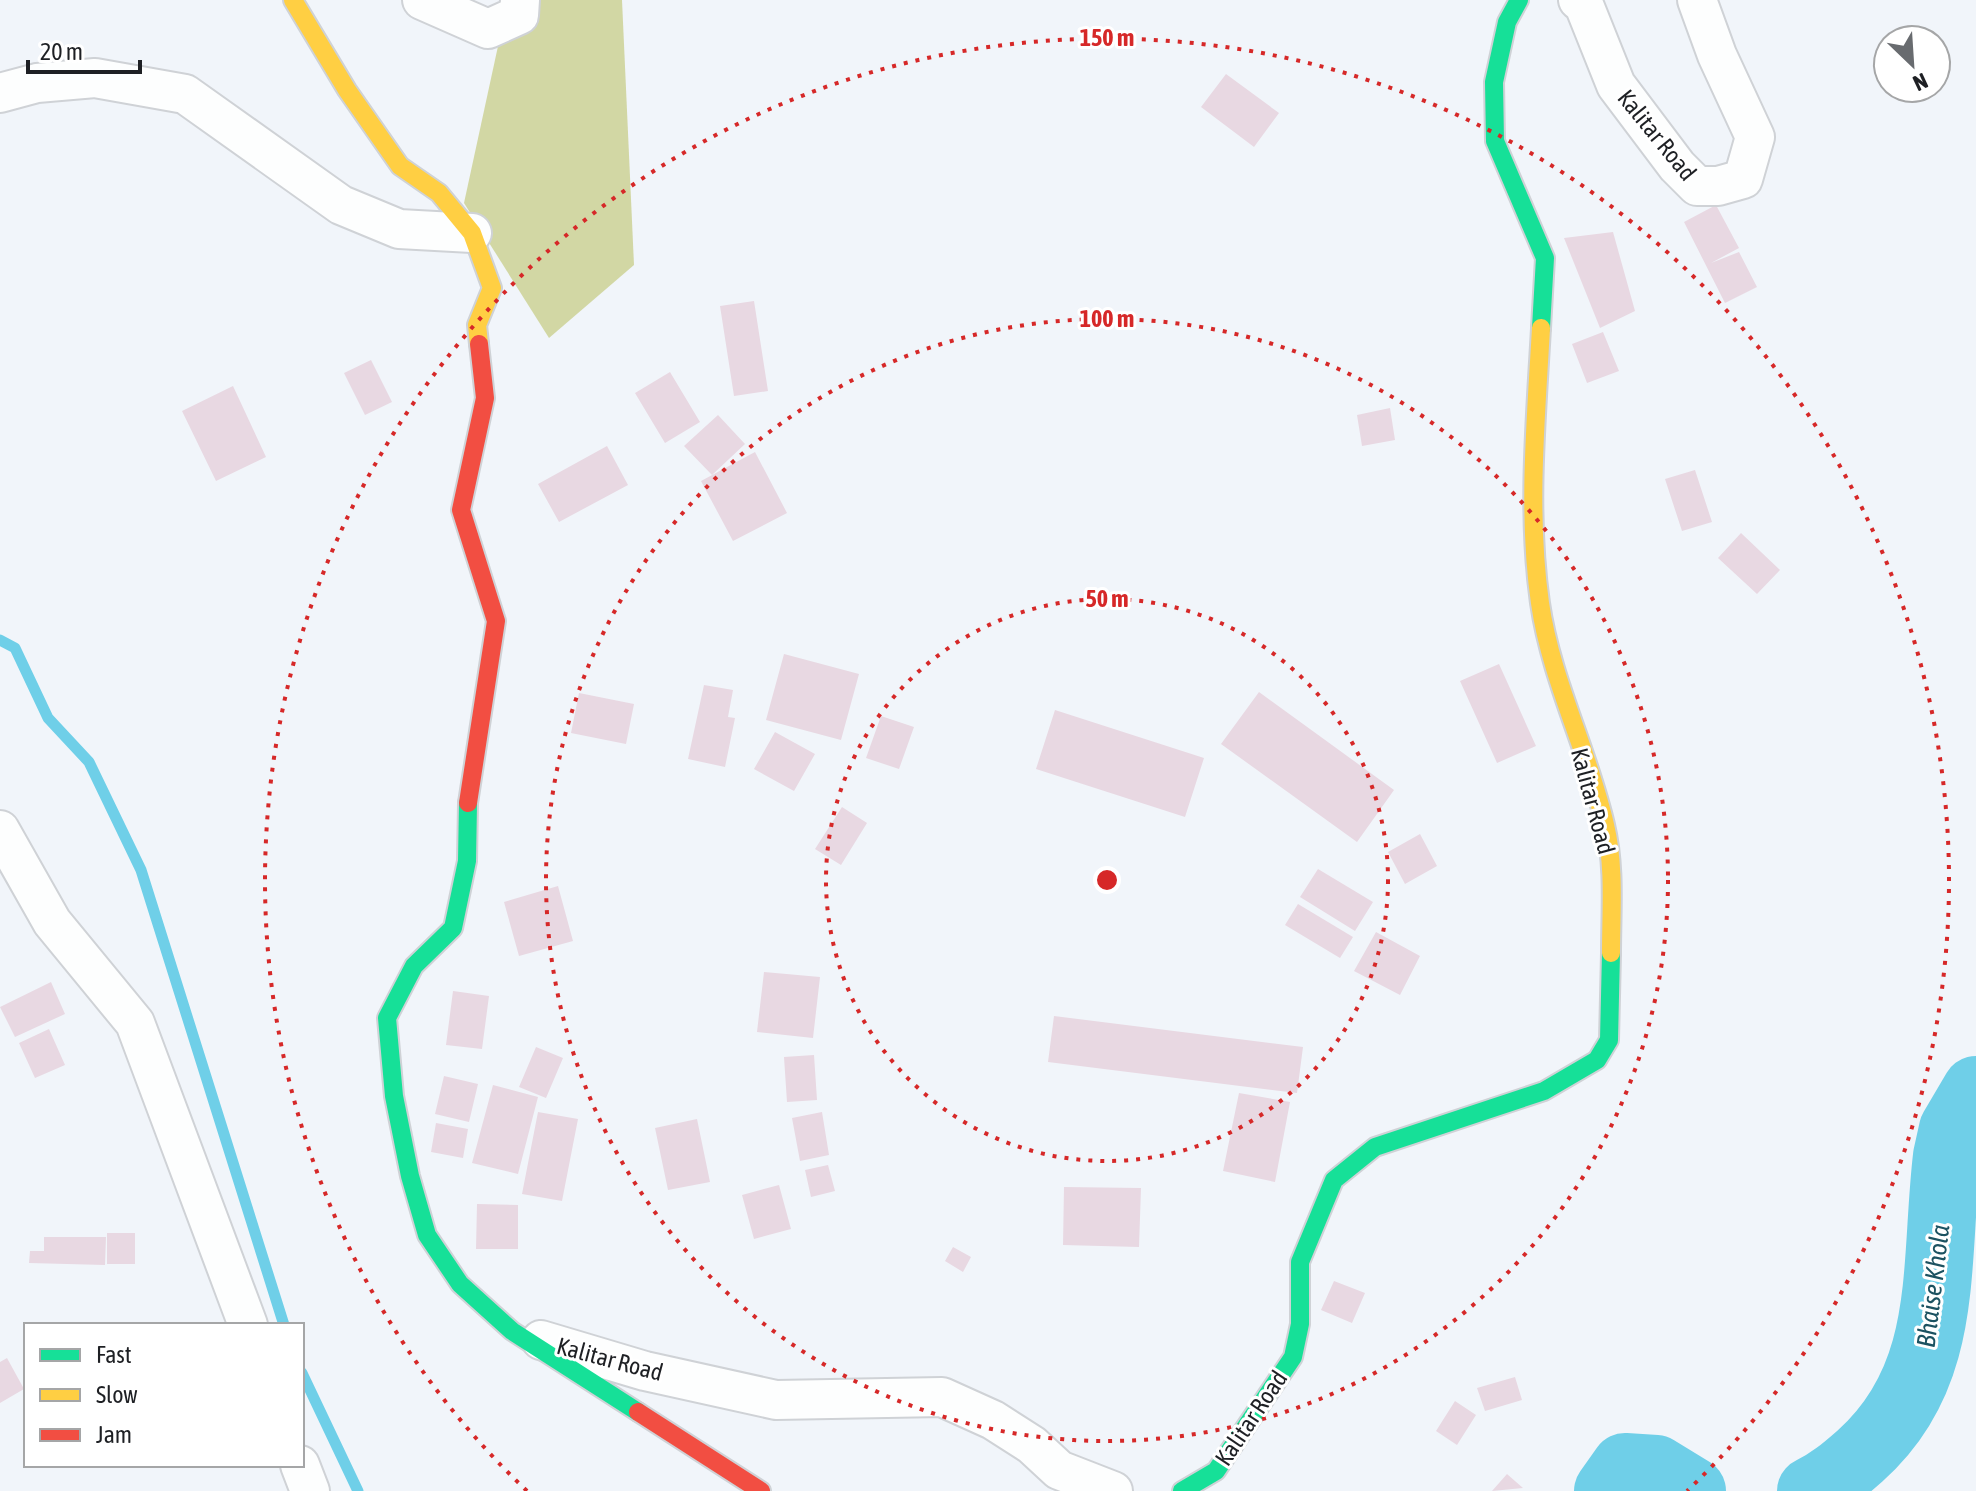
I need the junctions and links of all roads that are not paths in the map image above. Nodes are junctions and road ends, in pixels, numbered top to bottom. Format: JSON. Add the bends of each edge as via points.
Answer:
{"nodes":[{"id":1,"x":293,"y":0,"type":"edge"},
{"id":2,"x":422,"y":0,"type":"edge"},
{"id":3,"x":520,"y":0,"type":"edge"},
{"id":4,"x":1519,"y":0,"type":"edge"},
{"id":5,"x":1578,"y":0,"type":"edge"},
{"id":6,"x":1697,"y":0,"type":"edge"},
{"id":7,"x":0,"y":93,"type":"edge"},
{"id":8,"x":472,"y":233,"type":"junction"},
{"id":9,"x":0,"y":830,"type":"edge"},
{"id":10,"x":247,"y":1323,"type":"edge"},
{"id":11,"x":512,"y":1331,"type":"junction"},
{"id":12,"x":301,"y":1467,"type":"edge"},
{"id":13,"x":310,"y":1491,"type":"edge"},
{"id":14,"x":761,"y":1491,"type":"edge"},
{"id":15,"x":1113,"y":1491,"type":"edge"},
{"id":16,"x":1182,"y":1491,"type":"edge"}],
"edges":[{"from":1,"to":8,"type":"street","via":[[400,166],[439,193]]},
{"from":2,"to":3,"type":"street","via":[[488,29],[519,15]]},
{"from":4,"to":16,"type":"street","name":"Kalitar Road","via":[[1507,22],[1494,82],[1495,141],[1545,258],[1533,479],[1540,603],[1564,704],[1605,825],[1612,876],[1609,1040],[1597,1060],[1544,1091],[1375,1147],[1334,1180],[1300,1262],[1300,1324],[1293,1357],[1216,1471]]},
{"from":5,"to":6,"type":"street","name":"Kalitar Road","via":[[1616,85],[1668,155],[1697,186],[1718,186],[1743,179],[1755,137]]},
{"from":7,"to":8,"type":"street","via":[[37,83],[95,78],[185,94],[341,205],[399,229]]},
{"from":8,"to":11,"type":"street","via":[[492,288],[477,325],[485,398],[461,510],[496,621],[468,795],[467,861],[453,928],[414,966],[387,1018],[394,1096],[427,1235],[460,1284]]},
{"from":9,"to":10,"type":"street","via":[[52,922],[135,1023]]},
{"from":11,"to":14,"type":"street"},
{"from":11,"to":15,"type":"street","name":"Kalitar Road","via":[[645,1371],[776,1400],[942,1397],[993,1420],[1059,1470]]},
{"from":12,"to":13,"type":"street"}]}
